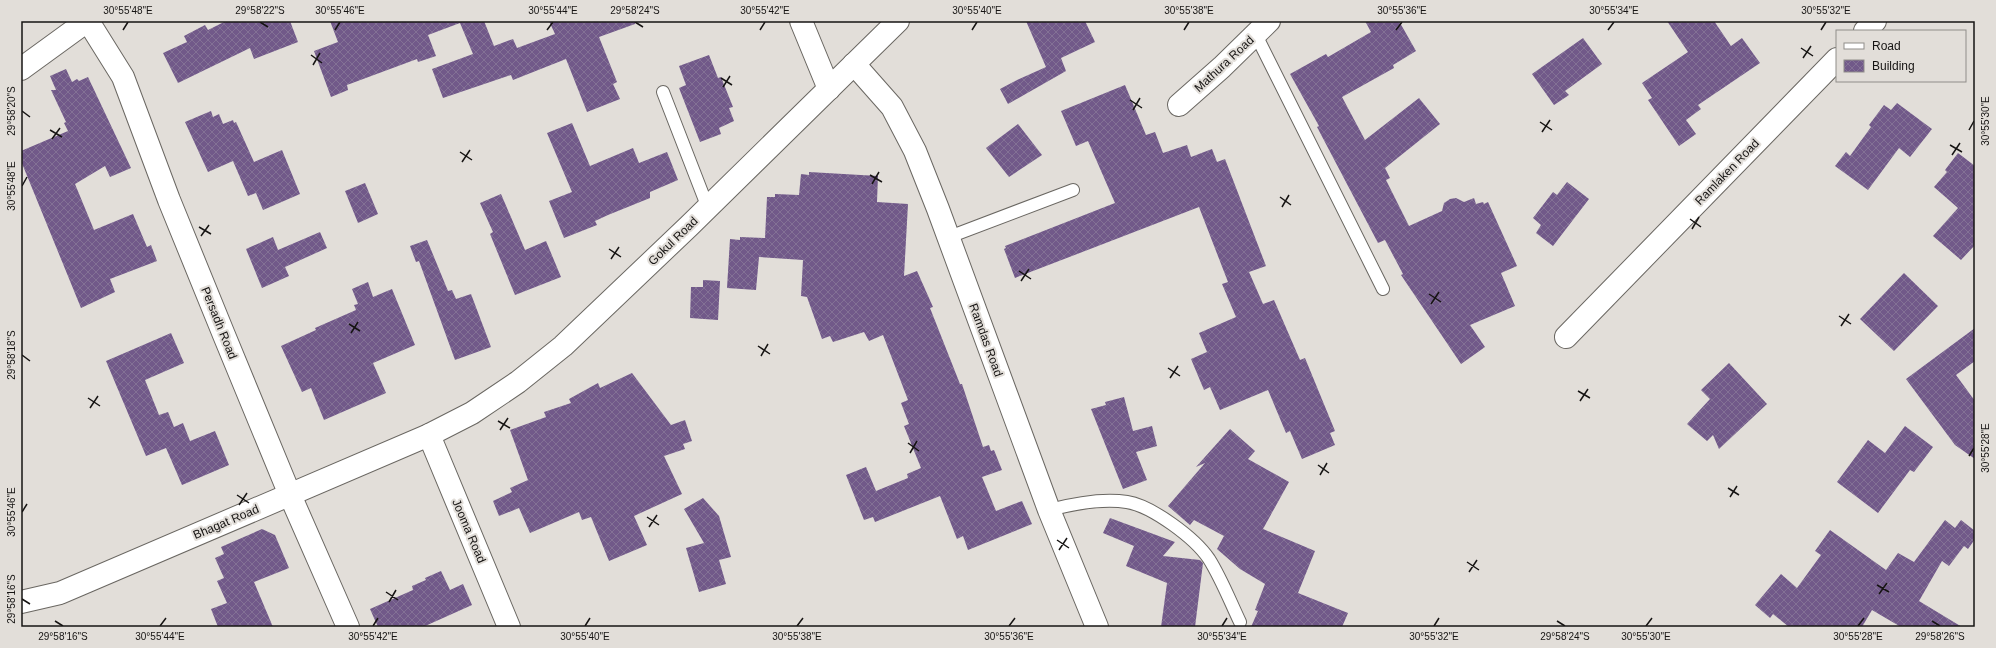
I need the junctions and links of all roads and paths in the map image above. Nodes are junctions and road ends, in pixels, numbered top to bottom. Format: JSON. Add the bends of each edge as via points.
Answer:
{"nodes":[{"id":1,"x":87,"y":21,"type":"edge"},
{"id":2,"x":801,"y":21,"type":"edge"},
{"id":3,"x":898,"y":21,"type":"edge"},
{"id":4,"x":1875,"y":21,"type":"edge"},
{"id":5,"x":1262,"y":28,"type":"edge"},
{"id":6,"x":1866,"y":30,"type":"edge"},
{"id":7,"x":1836,"y":60,"type":"edge"},
{"id":8,"x":854,"y":64,"type":"junction"},
{"id":9,"x":21,"y":69,"type":"edge"},
{"id":10,"x":828,"y":89,"type":"junction"},
{"id":11,"x":663,"y":92,"type":"dead end"},
{"id":12,"x":1178,"y":105,"type":"dead end"},
{"id":13,"x":1073,"y":190,"type":"dead end"},
{"id":14,"x":708,"y":208,"type":"junction"},
{"id":15,"x":948,"y":237,"type":"junction"},
{"id":16,"x":1383,"y":289,"type":"dead end"},
{"id":17,"x":1566,"y":337,"type":"dead end"},
{"id":18,"x":429,"y":435,"type":"junction"},
{"id":19,"x":290,"y":495,"type":"junction"},
{"id":20,"x":1049,"y":510,"type":"junction"},
{"id":21,"x":21,"y":602,"type":"edge"},
{"id":22,"x":1240,"y":622,"type":"dead end"},
{"id":23,"x":348,"y":627,"type":"edge"},
{"id":24,"x":509,"y":627,"type":"edge"},
{"id":25,"x":1097,"y":627,"type":"edge"}],
"edges":[{"from":1,"to":9,"type":"street"},
{"from":1,"to":19,"type":"street","name":"Persadh Road","via":[[123,77],[169,200]]},
{"from":2,"to":10,"type":"street"},
{"from":3,"to":8,"type":"street","name":"Gokul Road"},
{"from":4,"to":6,"type":"street"},
{"from":5,"to":12,"type":"street","name":"Mathura Road"},
{"from":5,"to":16,"type":"lane"},
{"from":7,"to":17,"type":"street","name":"Ramlaken Road"},
{"from":8,"to":10,"type":"street","name":"Gokul Road"},
{"from":8,"to":15,"type":"street","name":"Ramdas Road","via":[[892,107],[915,151]]},
{"from":10,"to":14,"type":"street","name":"Gokul Road"},
{"from":11,"to":14,"type":"lane"},
{"from":13,"to":15,"type":"lane"},
{"from":14,"to":18,"type":"street","name":"Gokul Road","via":[[563,346],[518,382],[472,413]]},
{"from":15,"to":20,"type":"street","name":"Ramdas Road"},
{"from":18,"to":19,"type":"street","name":"Bhagat Road"},
{"from":18,"to":24,"type":"street","name":"Jooma Road"},
{"from":19,"to":21,"type":"street","name":"Bhagat Road","via":[[60,593]]},
{"from":19,"to":23,"type":"street","name":"Persadh Road"},
{"from":20,"to":22,"type":"lane","via":[[1070,504],[1128,502],[1158,515],[1186,534],[1209,558]]},
{"from":20,"to":25,"type":"street","name":"Ramdas Road"}]}
